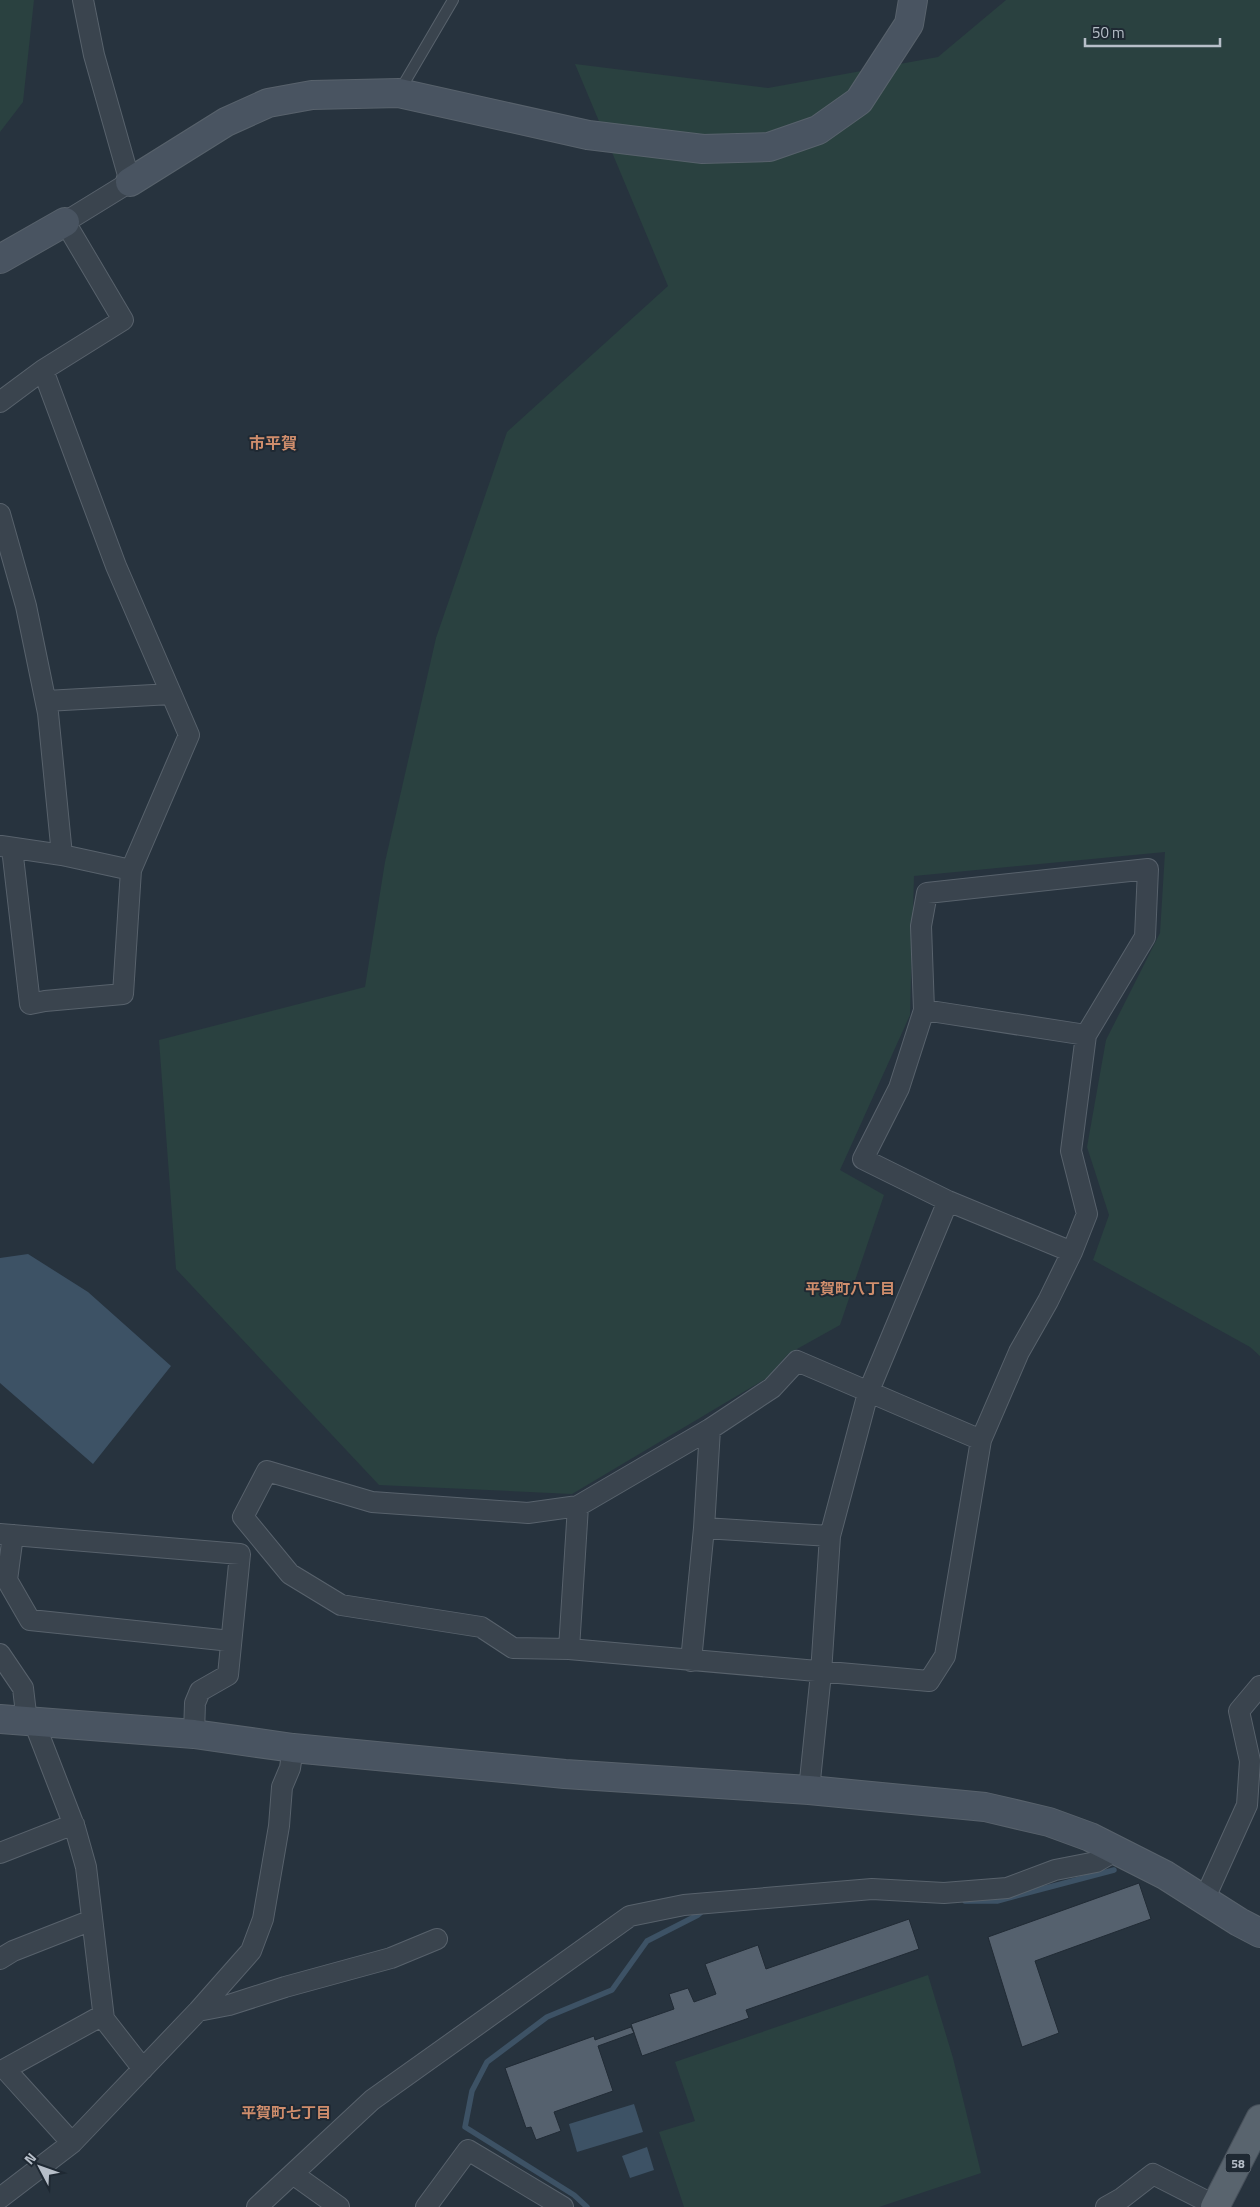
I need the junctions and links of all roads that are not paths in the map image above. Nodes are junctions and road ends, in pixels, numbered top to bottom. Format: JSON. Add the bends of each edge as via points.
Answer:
{"nodes":[{"id":1,"x":83,"y":0,"type":"edge"},
{"id":2,"x":453,"y":0,"type":"edge"},
{"id":3,"x":914,"y":0,"type":"edge"},
{"id":4,"x":399,"y":93,"type":"junction"},
{"id":5,"x":130,"y":182,"type":"junction"},
{"id":6,"x":65,"y":222,"type":"junction"},
{"id":7,"x":0,"y":259,"type":"edge"},
{"id":8,"x":43,"y":370,"type":"junction"},
{"id":9,"x":0,"y":402,"type":"edge"},
{"id":10,"x":0,"y":514,"type":"edge"},
{"id":11,"x":171,"y":694,"type":"junction"},
{"id":12,"x":46,"y":700,"type":"junction"},
{"id":13,"x":6,"y":847,"type":"edge"},
{"id":14,"x":62,"y":855,"type":"junction"},
{"id":15,"x":131,"y":870,"type":"junction"},
{"id":16,"x":924,"y":1010,"type":"junction"},
{"id":17,"x":1086,"y":1034,"type":"junction"},
{"id":18,"x":948,"y":1200,"type":"junction"},
{"id":19,"x":1072,"y":1252,"type":"junction"},
{"id":20,"x":868,"y":1393,"type":"junction"},
{"id":21,"x":710,"y":1429,"type":"junction"},
{"id":22,"x":981,"y":1440,"type":"junction"},
{"id":23,"x":578,"y":1506,"type":"junction"},
{"id":24,"x":704,"y":1528,"type":"junction"},
{"id":25,"x":6,"y":1535,"type":"edge"},
{"id":26,"x":830,"y":1536,"type":"junction"},
{"id":27,"x":231,"y":1641,"type":"junction"},
{"id":28,"x":569,"y":1649,"type":"junction"},
{"id":29,"x":0,"y":1654,"type":"edge"},
{"id":30,"x":691,"y":1661,"type":"junction"},
{"id":31,"x":821,"y":1673,"type":"junction"},
{"id":32,"x":1260,"y":1686,"type":"edge"},
{"id":33,"x":0,"y":1719,"type":"edge"},
{"id":34,"x":30,"y":1722,"type":"junction"},
{"id":35,"x":194,"y":1734,"type":"junction"},
{"id":36,"x":293,"y":1748,"type":"junction"},
{"id":37,"x":1254,"y":1775,"type":"edge"},
{"id":38,"x":809,"y":1790,"type":"junction"},
{"id":39,"x":74,"y":1824,"type":"junction"},
{"id":40,"x":1117,"y":1850,"type":"junction"},
{"id":41,"x":0,"y":1853,"type":"edge"},
{"id":42,"x":1204,"y":1900,"type":"junction"},
{"id":43,"x":92,"y":1920,"type":"junction"},
{"id":44,"x":1260,"y":1933,"type":"edge"},
{"id":45,"x":437,"y":1940,"type":"dead end"},
{"id":46,"x":0,"y":1959,"type":"edge"},
{"id":47,"x":198,"y":2011,"type":"junction"},
{"id":48,"x":103,"y":2015,"type":"junction"},
{"id":49,"x":143,"y":2069,"type":"junction"},
{"id":50,"x":1260,"y":2120,"type":"edge"},
{"id":51,"x":72,"y":2143,"type":"junction"},
{"id":52,"x":293,"y":2174,"type":"junction"},
{"id":53,"x":0,"y":2198,"type":"edge"},
{"id":54,"x":1216,"y":2206,"type":"edge"},
{"id":55,"x":257,"y":2207,"type":"edge"},
{"id":56,"x":339,"y":2207,"type":"edge"},
{"id":57,"x":426,"y":2207,"type":"edge"},
{"id":58,"x":563,"y":2207,"type":"edge"},
{"id":59,"x":1106,"y":2207,"type":"edge"}],
"edges":[{"from":1,"to":5,"type":"street","via":[[94,55]]},
{"from":2,"to":4,"type":"lane"},
{"from":3,"to":4,"type":"street","via":[[909,24],[859,101],[818,130],[769,147],[702,149],[588,135]]},
{"from":4,"to":5,"type":"street","via":[[312,95],[268,103],[226,122]]},
{"from":5,"to":6,"type":"street"},
{"from":6,"to":7,"type":"street"},
{"from":6,"to":8,"type":"street","via":[[123,320]]},
{"from":8,"to":9,"type":"street"},
{"from":8,"to":11,"type":"street","via":[[116,566]]},
{"from":10,"to":12,"type":"street","via":[[26,606]]},
{"from":11,"to":12,"type":"street"},
{"from":11,"to":15,"type":"street","via":[[189,735]]},
{"from":12,"to":14,"type":"street"},
{"from":13,"to":14,"type":"street"},
{"from":13,"to":15,"type":"street","via":[[30,1004],[123,994]]},
{"from":14,"to":15,"type":"street"},
{"from":16,"to":17,"type":"street"},
{"from":16,"to":17,"type":"street","via":[[921,926],[927,893],[1148,869],[1145,936]]},
{"from":16,"to":18,"type":"street","via":[[899,1088],[863,1159]]},
{"from":17,"to":19,"type":"street","via":[[1071,1151],[1087,1214]]},
{"from":18,"to":19,"type":"street"},
{"from":18,"to":20,"type":"street"},
{"from":19,"to":22,"type":"street","via":[[1019,1352]]},
{"from":20,"to":21,"type":"street","via":[[797,1361],[772,1388]]},
{"from":20,"to":22,"type":"street"},
{"from":20,"to":26,"type":"street"},
{"from":21,"to":23,"type":"street"},
{"from":21,"to":24,"type":"street"},
{"from":22,"to":31,"type":"street","via":[[945,1656],[929,1681]]},
{"from":23,"to":28,"type":"street"},
{"from":23,"to":28,"type":"street","via":[[528,1513],[372,1502],[267,1472],[243,1517],[290,1574],[341,1605],[481,1627],[512,1648]]},
{"from":24,"to":26,"type":"street"},
{"from":24,"to":30,"type":"street"},
{"from":25,"to":27,"type":"street","via":[[7,1580],[30,1620]]},
{"from":25,"to":27,"type":"street","via":[[240,1554]]},
{"from":26,"to":31,"type":"street"},
{"from":27,"to":35,"type":"street","via":[[228,1675],[200,1691],[195,1704]]},
{"from":28,"to":30,"type":"street"},
{"from":29,"to":34,"type":"street","via":[[22,1688]]},
{"from":30,"to":31,"type":"street"},
{"from":31,"to":38,"type":"street"},
{"from":32,"to":37,"type":"street","via":[[1239,1711]]},
{"from":33,"to":34,"type":"street"},
{"from":34,"to":35,"type":"street"},
{"from":34,"to":39,"type":"street"},
{"from":35,"to":36,"type":"street"},
{"from":36,"to":38,"type":"street","via":[[565,1774]]},
{"from":36,"to":47,"type":"street","via":[[290,1768],[282,1787],[279,1826],[263,1919],[250,1951]]},
{"from":37,"to":42,"type":"street","via":[[1247,1805]]},
{"from":38,"to":40,"type":"street","via":[[985,1808],[1049,1822]]},
{"from":39,"to":41,"type":"street"},
{"from":39,"to":43,"type":"street","via":[[86,1867]]},
{"from":40,"to":42,"type":"street"},
{"from":40,"to":52,"type":"street","via":[[1096,1862],[1055,1870],[1006,1888],[944,1893],[872,1889],[684,1905],[630,1916],[372,2100]]},
{"from":42,"to":44,"type":"street"},
{"from":43,"to":46,"type":"street"},
{"from":43,"to":48,"type":"street"},
{"from":45,"to":47,"type":"street","via":[[391,1958],[285,1986],[230,2005]]},
{"from":47,"to":49,"type":"street"},
{"from":48,"to":49,"type":"street"},
{"from":48,"to":51,"type":"street","via":[[5,2069]]},
{"from":49,"to":51,"type":"street"},
{"from":50,"to":54,"type":"main road","number":"58"},
{"from":51,"to":53,"type":"street"},
{"from":52,"to":55,"type":"street"},
{"from":52,"to":56,"type":"street"},
{"from":54,"to":59,"type":"street","via":[[1154,2174]]},
{"from":57,"to":58,"type":"street","via":[[468,2150]]}]}
